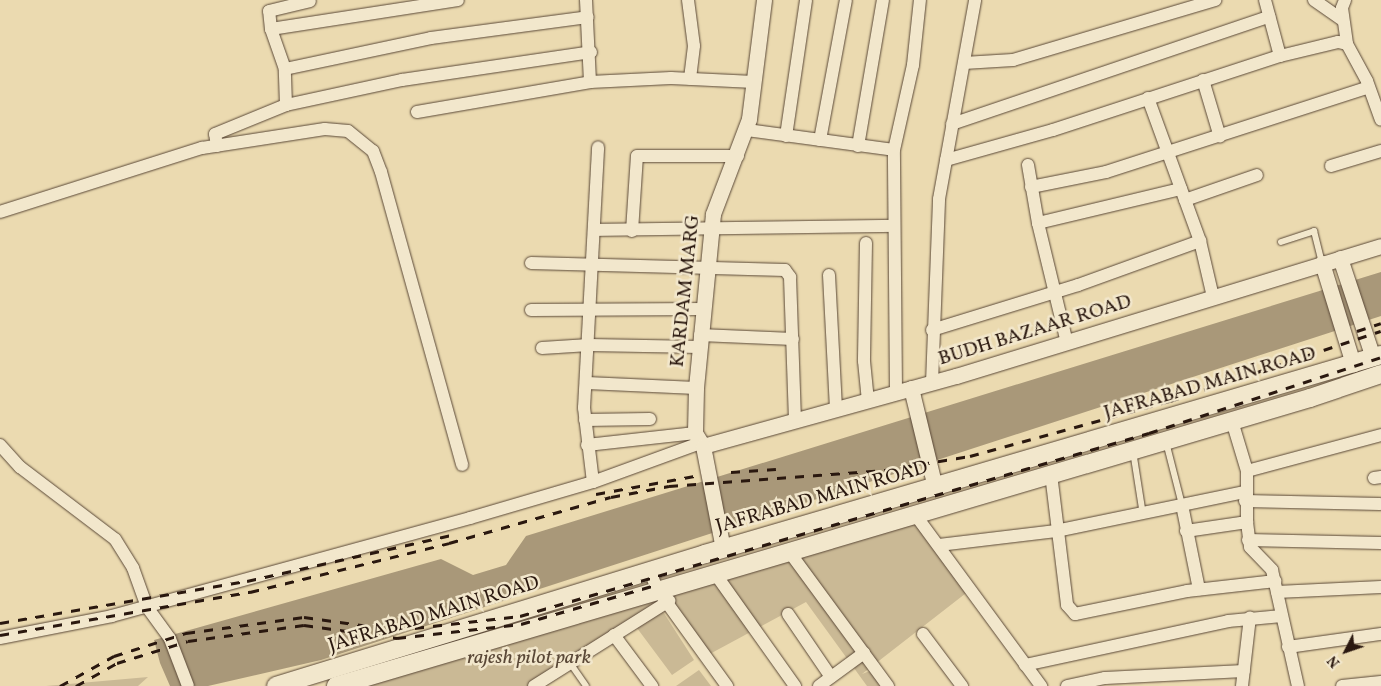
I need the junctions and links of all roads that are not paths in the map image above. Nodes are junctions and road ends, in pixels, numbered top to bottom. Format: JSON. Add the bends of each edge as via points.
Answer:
{"nodes":[{"id":1,"x":311,"y":0,"type":"edge"},
{"id":2,"x":455,"y":0,"type":"edge"},
{"id":3,"x":586,"y":0,"type":"edge"},
{"id":4,"x":688,"y":0,"type":"edge"},
{"id":5,"x":764,"y":0,"type":"edge"},
{"id":6,"x":806,"y":0,"type":"edge"},
{"id":7,"x":846,"y":0,"type":"edge"},
{"id":8,"x":883,"y":0,"type":"edge"},
{"id":9,"x":920,"y":0,"type":"edge"},
{"id":10,"x":975,"y":0,"type":"edge"},
{"id":11,"x":1215,"y":0,"type":"edge"},
{"id":12,"x":1265,"y":0,"type":"edge"},
{"id":13,"x":1314,"y":0,"type":"edge"},
{"id":14,"x":1345,"y":0,"type":"edge"},
{"id":15,"x":588,"y":17,"type":"junction"},
{"id":16,"x":1270,"y":17,"type":"junction"},
{"id":17,"x":1342,"y":20,"type":"junction"},
{"id":18,"x":271,"y":29,"type":"junction"},
{"id":19,"x":1348,"y":44,"type":"junction"},
{"id":20,"x":592,"y":52,"type":"junction"},
{"id":21,"x":1280,"y":56,"type":"junction"},
{"id":22,"x":964,"y":63,"type":"junction"},
{"id":23,"x":285,"y":69,"type":"junction"},
{"id":24,"x":690,"y":79,"type":"junction"},
{"id":25,"x":1203,"y":80,"type":"junction"},
{"id":26,"x":590,"y":82,"type":"junction"},
{"id":27,"x":754,"y":82,"type":"junction"},
{"id":28,"x":1370,"y":87,"type":"junction"},
{"id":29,"x":1148,"y":98,"type":"junction"},
{"id":30,"x":286,"y":106,"type":"junction"},
{"id":31,"x":417,"y":112,"type":"dead end"},
{"id":32,"x":1381,"y":120,"type":"edge"},
{"id":33,"x":952,"y":124,"type":"junction"},
{"id":34,"x":747,"y":130,"type":"junction"},
{"id":35,"x":786,"y":136,"type":"junction"},
{"id":36,"x":1220,"y":137,"type":"junction"},
{"id":37,"x":820,"y":140,"type":"junction"},
{"id":38,"x":217,"y":146,"type":"junction"},
{"id":39,"x":858,"y":146,"type":"junction"},
{"id":40,"x":598,"y":147,"type":"dead end"},
{"id":41,"x":894,"y":150,"type":"junction"},
{"id":42,"x":1381,"y":151,"type":"edge"},
{"id":43,"x":1168,"y":152,"type":"junction"},
{"id":44,"x":738,"y":156,"type":"junction"},
{"id":45,"x":946,"y":160,"type":"junction"},
{"id":46,"x":1028,"y":165,"type":"dead end"},
{"id":47,"x":1331,"y":166,"type":"dead end"},
{"id":48,"x":1258,"y":175,"type":"dead end"},
{"id":49,"x":1031,"y":187,"type":"junction"},
{"id":50,"x":1183,"y":194,"type":"junction"},
{"id":51,"x":0,"y":212,"type":"edge"},
{"id":52,"x":1038,"y":223,"type":"junction"},
{"id":53,"x":894,"y":226,"type":"junction"},
{"id":54,"x":595,"y":230,"type":"junction"},
{"id":55,"x":632,"y":231,"type":"junction"},
{"id":56,"x":711,"y":232,"type":"junction"},
{"id":57,"x":1200,"y":241,"type":"junction"},
{"id":58,"x":1281,"y":242,"type":"dead end"},
{"id":59,"x":866,"y":243,"type":"dead end"},
{"id":60,"x":1381,"y":246,"type":"edge"},
{"id":61,"x":1340,"y":258,"type":"junction"},
{"id":62,"x":1322,"y":263,"type":"junction"},
{"id":63,"x":531,"y":264,"type":"dead end"},
{"id":64,"x":593,"y":268,"type":"junction"},
{"id":65,"x":709,"y":271,"type":"junction"},
{"id":66,"x":829,"y":275,"type":"dead end"},
{"id":67,"x":1055,"y":292,"type":"junction"},
{"id":68,"x":1213,"y":297,"type":"junction"},
{"id":69,"x":590,"y":308,"type":"junction"},
{"id":70,"x":704,"y":309,"type":"junction"},
{"id":71,"x":531,"y":310,"type":"dead end"},
{"id":72,"x":932,"y":330,"type":"junction"},
{"id":73,"x":793,"y":339,"type":"junction"},
{"id":74,"x":700,"y":341,"type":"junction"},
{"id":75,"x":1067,"y":343,"type":"junction"},
{"id":76,"x":589,"y":345,"type":"junction"},
{"id":77,"x":542,"y":348,"type":"dead end"},
{"id":78,"x":1377,"y":356,"type":"edge"},
{"id":79,"x":1353,"y":364,"type":"junction"},
{"id":80,"x":1381,"y":374,"type":"edge"},
{"id":81,"x":587,"y":383,"type":"junction"},
{"id":82,"x":932,"y":383,"type":"junction"},
{"id":83,"x":696,"y":388,"type":"junction"},
{"id":84,"x":904,"y":390,"type":"junction"},
{"id":85,"x":868,"y":401,"type":"junction"},
{"id":86,"x":836,"y":410,"type":"junction"},
{"id":87,"x":650,"y":419,"type":"dead end"},
{"id":88,"x":585,"y":420,"type":"junction"},
{"id":89,"x":1232,"y":421,"type":"junction"},
{"id":90,"x":796,"y":422,"type":"junction"},
{"id":91,"x":1381,"y":435,"type":"edge"},
{"id":92,"x":1166,"y":440,"type":"junction"},
{"id":93,"x":700,"y":441,"type":"junction"},
{"id":94,"x":0,"y":445,"type":"edge"},
{"id":95,"x":587,"y":445,"type":"junction"},
{"id":96,"x":1132,"y":450,"type":"junction"},
{"id":97,"x":462,"y":464,"type":"dead end"},
{"id":98,"x":1246,"y":470,"type":"junction"},
{"id":99,"x":1051,"y":474,"type":"junction"},
{"id":100,"x":593,"y":482,"type":"junction"},
{"id":101,"x":936,"y":487,"type":"junction"},
{"id":102,"x":1245,"y":497,"type":"junction"},
{"id":103,"x":1380,"y":504,"type":"dead end"},
{"id":104,"x":1182,"y":505,"type":"junction"},
{"id":105,"x":914,"y":514,"type":"junction"},
{"id":106,"x":1143,"y":515,"type":"junction"},
{"id":107,"x":1247,"y":522,"type":"junction"},
{"id":108,"x":1056,"y":531,"type":"junction"},
{"id":109,"x":1186,"y":531,"type":"junction"},
{"id":110,"x":1248,"y":540,"type":"junction"},
{"id":111,"x":1381,"y":543,"type":"edge"},
{"id":112,"x":938,"y":545,"type":"junction"},
{"id":113,"x":723,"y":549,"type":"junction"},
{"id":114,"x":788,"y":550,"type":"junction"},
{"id":115,"x":650,"y":571,"type":"junction"},
{"id":116,"x":714,"y":572,"type":"junction"},
{"id":117,"x":1276,"y":586,"type":"junction"},
{"id":118,"x":1381,"y":586,"type":"edge"},
{"id":119,"x":1199,"y":589,"type":"junction"},
{"id":120,"x":663,"y":595,"type":"junction"},
{"id":121,"x":146,"y":607,"type":"junction"},
{"id":122,"x":788,"y":614,"type":"dead end"},
{"id":123,"x":1282,"y":616,"type":"junction"},
{"id":124,"x":1250,"y":617,"type":"junction"},
{"id":125,"x":923,"y":634,"type":"dead end"},
{"id":126,"x":1381,"y":634,"type":"edge"},
{"id":127,"x":614,"y":635,"type":"junction"},
{"id":128,"x":0,"y":638,"type":"edge"},
{"id":129,"x":1288,"y":647,"type":"junction"},
{"id":130,"x":864,"y":654,"type":"junction"},
{"id":131,"x":570,"y":664,"type":"junction"},
{"id":132,"x":1025,"y":665,"type":"junction"},
{"id":133,"x":1244,"y":671,"type":"junction"},
{"id":134,"x":831,"y":677,"type":"junction"},
{"id":135,"x":1381,"y":682,"type":"edge"},
{"id":136,"x":1037,"y":685,"type":"edge"},
{"id":137,"x":188,"y":686,"type":"edge"},
{"id":138,"x":276,"y":686,"type":"edge"},
{"id":139,"x":336,"y":686,"type":"edge"},
{"id":140,"x":534,"y":686,"type":"edge"},
{"id":141,"x":586,"y":686,"type":"edge"},
{"id":142,"x":652,"y":686,"type":"edge"},
{"id":143,"x":727,"y":686,"type":"edge"},
{"id":144,"x":795,"y":686,"type":"edge"},
{"id":145,"x":819,"y":686,"type":"edge"},
{"id":146,"x":888,"y":686,"type":"edge"},
{"id":147,"x":962,"y":686,"type":"edge"},
{"id":148,"x":1068,"y":686,"type":"edge"},
{"id":149,"x":1242,"y":686,"type":"edge"},
{"id":150,"x":1298,"y":686,"type":"edge"},
{"id":151,"x":1342,"y":686,"type":"edge"}],
"edges":[{"from":1,"to":18,"type":"street","via":[[269,11]]},
{"from":2,"to":18,"type":"street"},
{"from":3,"to":15,"type":"street"},
{"from":4,"to":24,"type":"street","via":[[694,46]]},
{"from":5,"to":27,"type":"street","name":"KARDAM MARG"},
{"from":6,"to":35,"type":"street"},
{"from":7,"to":37,"type":"street"},
{"from":8,"to":39,"type":"street"},
{"from":9,"to":41,"type":"street","via":[[913,65]]},
{"from":10,"to":22,"type":"street"},
{"from":11,"to":22,"type":"street","via":[[1013,60]]},
{"from":12,"to":16,"type":"street"},
{"from":13,"to":17,"type":"street"},
{"from":14,"to":17,"type":"street"},
{"from":15,"to":20,"type":"street"},
{"from":15,"to":23,"type":"street","via":[[431,38]]},
{"from":16,"to":21,"type":"street"},
{"from":16,"to":33,"type":"street"},
{"from":17,"to":19,"type":"street"},
{"from":18,"to":23,"type":"street"},
{"from":19,"to":21,"type":"street","via":[[1338,42]]},
{"from":19,"to":28,"type":"street"},
{"from":20,"to":26,"type":"street"},
{"from":20,"to":30,"type":"street","via":[[402,80]]},
{"from":21,"to":25,"type":"street"},
{"from":22,"to":33,"type":"street"},
{"from":23,"to":30,"type":"street"},
{"from":24,"to":26,"type":"street"},
{"from":24,"to":27,"type":"street"},
{"from":25,"to":29,"type":"street"},
{"from":25,"to":36,"type":"street"},
{"from":26,"to":31,"type":"street"},
{"from":27,"to":34,"type":"street","name":"KARDAM MARG"},
{"from":28,"to":32,"type":"street"},
{"from":28,"to":36,"type":"street"},
{"from":29,"to":43,"type":"street"},
{"from":29,"to":45,"type":"street","via":[[1053,130]]},
{"from":30,"to":38,"type":"street","via":[[215,134]]},
{"from":33,"to":45,"type":"street"},
{"from":34,"to":35,"type":"street"},
{"from":34,"to":44,"type":"street","name":"KARDAM MARG"},
{"from":35,"to":37,"type":"street"},
{"from":36,"to":43,"type":"street"},
{"from":37,"to":39,"type":"street"},
{"from":38,"to":51,"type":"street"},
{"from":38,"to":97,"type":"street","via":[[325,129],[348,131],[373,151]]},
{"from":39,"to":41,"type":"street"},
{"from":40,"to":54,"type":"street"},
{"from":41,"to":53,"type":"street"},
{"from":42,"to":47,"type":"street"},
{"from":43,"to":49,"type":"street","via":[[1106,172]]},
{"from":43,"to":50,"type":"street"},
{"from":44,"to":55,"type":"street","via":[[637,156]]},
{"from":44,"to":56,"type":"street","name":"KARDAM MARG","via":[[718,199]]},
{"from":45,"to":72,"type":"street","via":[[938,207]]},
{"from":46,"to":49,"type":"street"},
{"from":48,"to":50,"type":"street"},
{"from":49,"to":52,"type":"street"},
{"from":50,"to":52,"type":"street"},
{"from":50,"to":57,"type":"street"},
{"from":52,"to":67,"type":"street"},
{"from":53,"to":56,"type":"street"},
{"from":53,"to":84,"type":"street"},
{"from":54,"to":55,"type":"street"},
{"from":54,"to":64,"type":"street"},
{"from":55,"to":56,"type":"street"},
{"from":56,"to":65,"type":"street","name":"KARDAM MARG"},
{"from":57,"to":67,"type":"street"},
{"from":57,"to":68,"type":"street"},
{"from":58,"to":62,"type":"lane","via":[[1314,232]]},
{"from":59,"to":85,"type":"street","via":[[864,362]]},
{"from":60,"to":61,"type":"street","name":"BUDH BAZAAR ROAD"},
{"from":61,"to":62,"type":"street","name":"BUDH BAZAAR ROAD"},
{"from":61,"to":78,"type":"street"},
{"from":62,"to":68,"type":"street","name":"BUDH BAZAAR ROAD"},
{"from":62,"to":79,"type":"street"},
{"from":63,"to":64,"type":"street"},
{"from":64,"to":65,"type":"street"},
{"from":64,"to":69,"type":"street"},
{"from":65,"to":70,"type":"street","name":"KARDAM MARG"},
{"from":65,"to":73,"type":"street","via":[[785,270],[790,277]]},
{"from":66,"to":86,"type":"street"},
{"from":67,"to":72,"type":"street"},
{"from":67,"to":75,"type":"street"},
{"from":68,"to":75,"type":"street","name":"BUDH BAZAAR ROAD"},
{"from":69,"to":70,"type":"street"},
{"from":69,"to":71,"type":"street"},
{"from":69,"to":76,"type":"street"},
{"from":70,"to":74,"type":"street","name":"KARDAM MARG"},
{"from":72,"to":82,"type":"street"},
{"from":73,"to":74,"type":"street"},
{"from":73,"to":90,"type":"street"},
{"from":74,"to":76,"type":"street"},
{"from":74,"to":83,"type":"street","name":"KARDAM MARG"},
{"from":75,"to":82,"type":"street","name":"BUDH BAZAAR ROAD"},
{"from":76,"to":77,"type":"street"},
{"from":76,"to":81,"type":"street"},
{"from":78,"to":79,"type":"main road","name":"JAFRABAD MAIN ROAD"},
{"from":79,"to":101,"type":"main road","name":"JAFRABAD MAIN ROAD"},
{"from":80,"to":89,"type":"main road","name":"JAFRABAD MAIN ROAD"},
{"from":81,"to":83,"type":"street"},
{"from":81,"to":88,"type":"street"},
{"from":82,"to":84,"type":"street","name":"BUDH BAZAAR ROAD"},
{"from":83,"to":93,"type":"street","name":"KARDAM MARG"},
{"from":84,"to":85,"type":"street","name":"BUDH BAZAAR ROAD"},
{"from":84,"to":101,"type":"street","via":[[917,411]]},
{"from":85,"to":86,"type":"street","name":"BUDH BAZAAR ROAD"},
{"from":86,"to":90,"type":"street","name":"BUDH BAZAAR ROAD"},
{"from":87,"to":88,"type":"street"},
{"from":88,"to":95,"type":"street"},
{"from":89,"to":92,"type":"main road","name":"JAFRABAD MAIN ROAD"},
{"from":89,"to":98,"type":"street"},
{"from":90,"to":93,"type":"street","name":"BUDH BAZAAR ROAD"},
{"from":91,"to":98,"type":"street"},
{"from":92,"to":96,"type":"main road","name":"JAFRABAD MAIN ROAD"},
{"from":92,"to":104,"type":"lane"},
{"from":93,"to":95,"type":"street"},
{"from":93,"to":100,"type":"street"},
{"from":93,"to":113,"type":"street","name":"KARDAM MARG"},
{"from":94,"to":121,"type":"street","via":[[20,467],[115,539],[133,568]]},
{"from":95,"to":100,"type":"street"},
{"from":96,"to":99,"type":"main road","name":"JAFRABAD MAIN ROAD"},
{"from":96,"to":106,"type":"lane"},
{"from":98,"to":102,"type":"street"},
{"from":99,"to":105,"type":"main road","name":"JAFRABAD MAIN ROAD"},
{"from":99,"to":108,"type":"street"},
{"from":100,"to":121,"type":"street"},
{"from":101,"to":113,"type":"main road","name":"JAFRABAD MAIN ROAD"},
{"from":102,"to":103,"type":"street"},
{"from":102,"to":104,"type":"street"},
{"from":102,"to":107,"type":"street"},
{"from":104,"to":106,"type":"street"},
{"from":104,"to":109,"type":"street"},
{"from":105,"to":112,"type":"street"},
{"from":105,"to":114,"type":"main road","name":"JAFRABAD MAIN ROAD"},
{"from":106,"to":108,"type":"street"},
{"from":107,"to":109,"type":"street"},
{"from":107,"to":110,"type":"street"},
{"from":108,"to":112,"type":"street"},
{"from":108,"to":119,"type":"street","via":[[1067,605],[1075,614]]},
{"from":109,"to":119,"type":"street"},
{"from":110,"to":111,"type":"street"},
{"from":110,"to":117,"type":"street","via":[[1253,552],[1272,570]]},
{"from":112,"to":132,"type":"street"},
{"from":113,"to":115,"type":"main road","name":"JAFRABAD MAIN ROAD"},
{"from":114,"to":116,"type":"main road","name":"JAFRABAD MAIN ROAD"},
{"from":114,"to":130,"type":"street"},
{"from":115,"to":120,"type":"street"},
{"from":115,"to":138,"type":"main road","name":"JAFRABAD MAIN ROAD"},
{"from":116,"to":120,"type":"main road","name":"JAFRABAD MAIN ROAD"},
{"from":116,"to":144,"type":"street"},
{"from":117,"to":118,"type":"street"},
{"from":117,"to":119,"type":"street"},
{"from":117,"to":123,"type":"street"},
{"from":120,"to":127,"type":"street"},
{"from":120,"to":139,"type":"main road","name":"JAFRABAD MAIN ROAD"},
{"from":120,"to":143,"type":"street"},
{"from":121,"to":128,"type":"street"},
{"from":121,"to":137,"type":"street","via":[[170,639]]},
{"from":122,"to":134,"type":"street"},
{"from":123,"to":124,"type":"street"},
{"from":123,"to":129,"type":"street"},
{"from":124,"to":132,"type":"street"},
{"from":124,"to":133,"type":"street"},
{"from":125,"to":147,"type":"street"},
{"from":126,"to":129,"type":"street"},
{"from":127,"to":131,"type":"street"},
{"from":127,"to":142,"type":"street"},
{"from":129,"to":150,"type":"street"},
{"from":130,"to":134,"type":"street"},
{"from":130,"to":146,"type":"street"},
{"from":131,"to":140,"type":"street"},
{"from":131,"to":141,"type":"lane"},
{"from":132,"to":136,"type":"street"},
{"from":133,"to":148,"type":"street","via":[[1105,678]]},
{"from":133,"to":149,"type":"street"},
{"from":134,"to":145,"type":"street"},
{"from":135,"to":151,"type":"street"}]}
